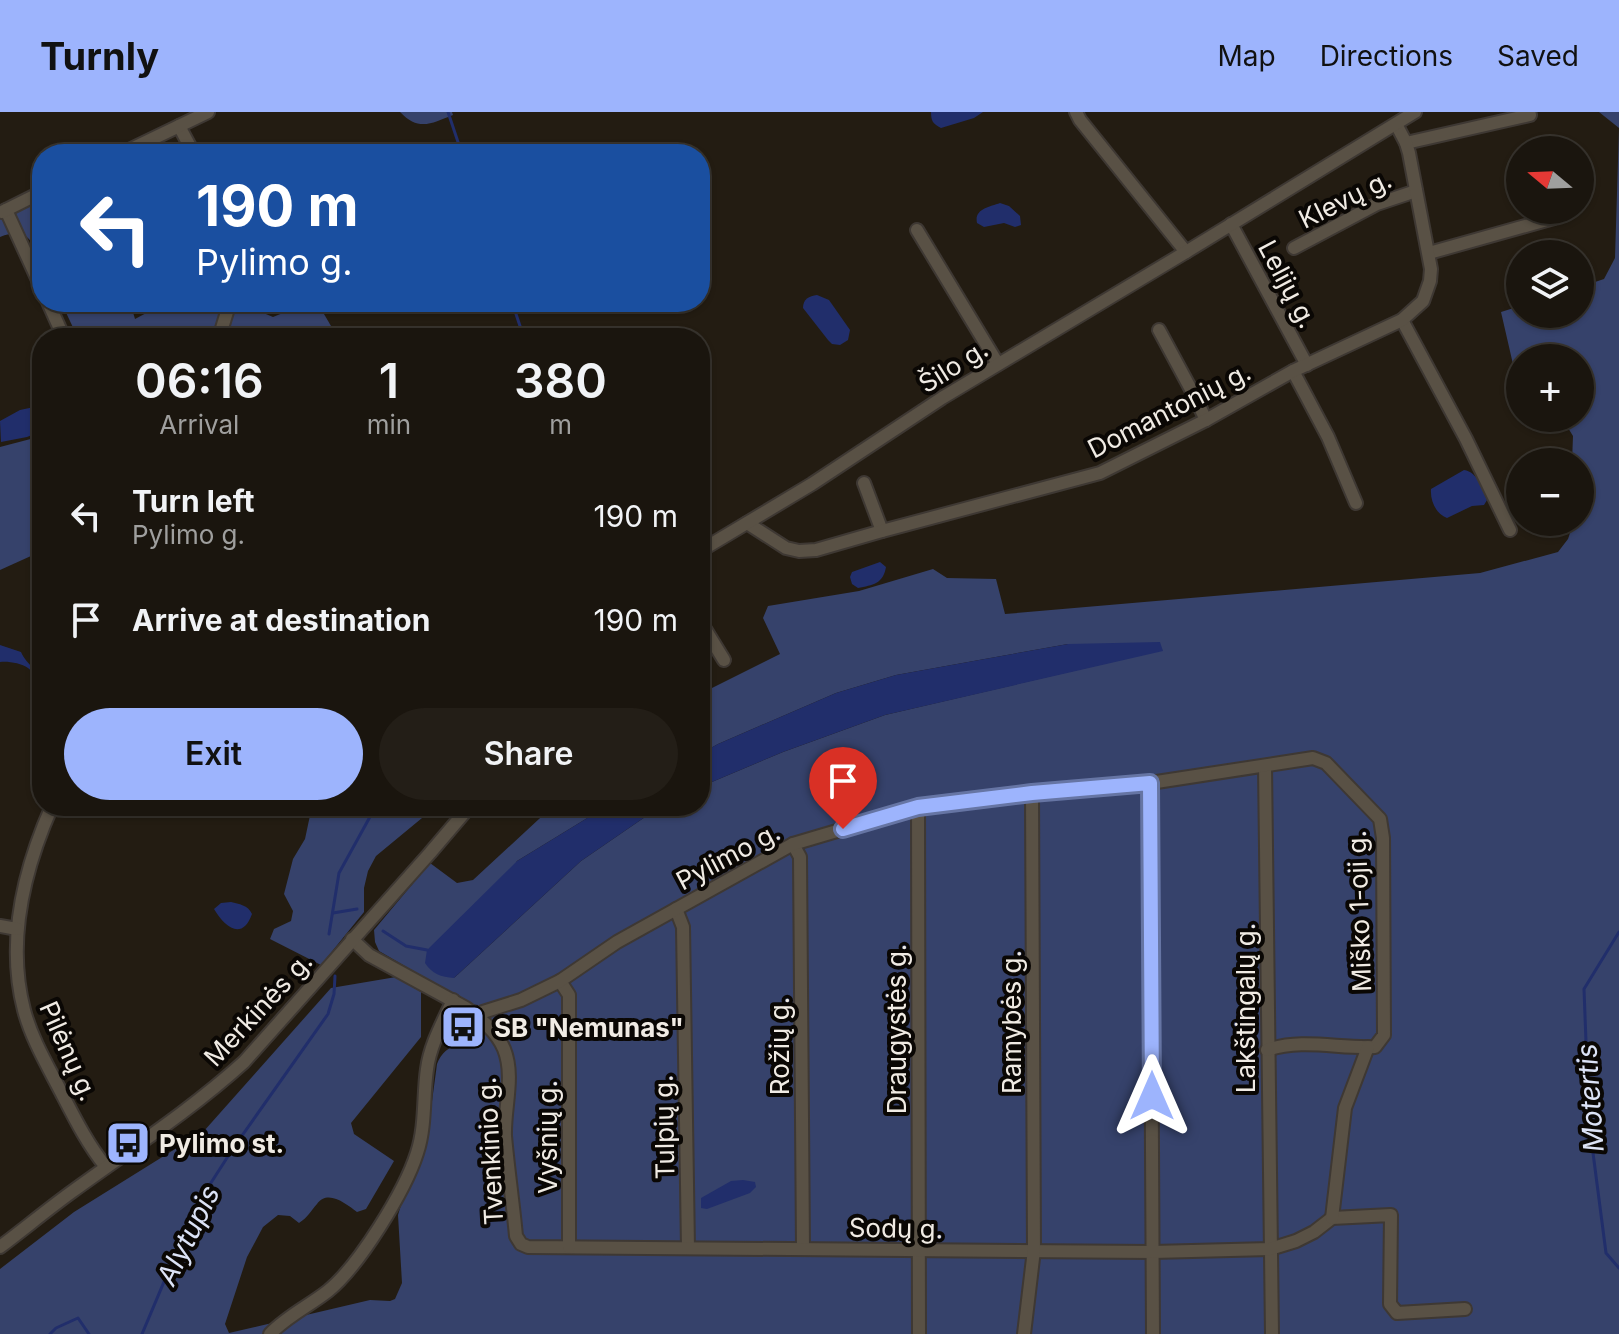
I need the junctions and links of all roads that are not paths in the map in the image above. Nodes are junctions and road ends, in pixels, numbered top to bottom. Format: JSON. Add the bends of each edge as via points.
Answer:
{"nodes":[{"id":1,"x":208,"y":112,"type":"edge"},
{"id":2,"x":1076,"y":112,"type":"edge"},
{"id":3,"x":1415,"y":112,"type":"edge"},
{"id":4,"x":1530,"y":115,"type":"dead end"},
{"id":5,"x":1396,"y":124,"type":"junction"},
{"id":6,"x":179,"y":126,"type":"junction"},
{"id":7,"x":1406,"y":143,"type":"junction"},
{"id":8,"x":142,"y":144,"type":"edge"},
{"id":9,"x":189,"y":144,"type":"edge"},
{"id":10,"x":1416,"y":191,"type":"junction"},
{"id":11,"x":32,"y":197,"type":"edge"},
{"id":12,"x":3,"y":211,"type":"edge"},
{"id":13,"x":1231,"y":224,"type":"junction"},
{"id":14,"x":1533,"y":224,"type":"edge"},
{"id":15,"x":917,"y":230,"type":"dead end"},
{"id":16,"x":1294,"y":248,"type":"dead end"},
{"id":17,"x":1186,"y":252,"type":"junction"},
{"id":18,"x":1429,"y":253,"type":"junction"},
{"id":19,"x":32,"y":269,"type":"edge"},
{"id":20,"x":1402,"y":320,"type":"junction"},
{"id":21,"x":1159,"y":330,"type":"dead end"},
{"id":22,"x":998,"y":364,"type":"junction"},
{"id":23,"x":1307,"y":365,"type":"junction"},
{"id":24,"x":1293,"y":371,"type":"junction"},
{"id":25,"x":1206,"y":420,"type":"junction"},
{"id":26,"x":864,"y":483,"type":"dead end"},
{"id":27,"x":1356,"y":503,"type":"dead end"},
{"id":28,"x":1506,"y":522,"type":"edge"},
{"id":29,"x":747,"y":523,"type":"junction"},
{"id":30,"x":882,"y":531,"type":"junction"},
{"id":31,"x":710,"y":545,"type":"edge"},
{"id":32,"x":710,"y":637,"type":"edge"},
{"id":33,"x":724,"y":660,"type":"dead end"},
{"id":34,"x":1265,"y":766,"type":"junction"},
{"id":35,"x":1150,"y":783,"type":"junction"},
{"id":36,"x":1032,"y":793,"type":"junction"},
{"id":37,"x":918,"y":807,"type":"junction"},
{"id":38,"x":48,"y":816,"type":"edge"},
{"id":39,"x":461,"y":816,"type":"edge"},
{"id":40,"x":793,"y":844,"type":"junction"},
{"id":41,"x":676,"y":909,"type":"junction"},
{"id":42,"x":0,"y":926,"type":"edge"},
{"id":43,"x":17,"y":929,"type":"junction"},
{"id":44,"x":352,"y":939,"type":"junction"},
{"id":45,"x":560,"y":981,"type":"junction"},
{"id":46,"x":453,"y":1000,"type":"junction"},
{"id":47,"x":478,"y":1017,"type":"junction"},
{"id":48,"x":1373,"y":1046,"type":"junction"},
{"id":49,"x":1267,"y":1050,"type":"junction"},
{"id":50,"x":106,"y":1167,"type":"junction"},
{"id":51,"x":1332,"y":1218,"type":"junction"},
{"id":52,"x":521,"y":1244,"type":"joint"},
{"id":53,"x":0,"y":1247,"type":"edge"},
{"id":54,"x":569,"y":1247,"type":"junction"},
{"id":55,"x":688,"y":1248,"type":"junction"},
{"id":56,"x":803,"y":1249,"type":"junction"},
{"id":57,"x":1270,"y":1249,"type":"junction"},
{"id":58,"x":1034,"y":1250,"type":"junction"},
{"id":59,"x":919,"y":1251,"type":"junction"},
{"id":60,"x":1153,"y":1252,"type":"junction"},
{"id":61,"x":1465,"y":1309,"type":"dead end"},
{"id":62,"x":270,"y":1334,"type":"edge"},
{"id":63,"x":919,"y":1334,"type":"edge"},
{"id":64,"x":1024,"y":1334,"type":"edge"},
{"id":65,"x":1153,"y":1334,"type":"edge"},
{"id":66,"x":1272,"y":1334,"type":"edge"}],
"edges":[{"from":1,"to":6,"type":"street"},
{"from":2,"to":17,"type":"street"},
{"from":3,"to":5,"type":"street","name":"Šilo g."},
{"from":4,"to":7,"type":"street"},
{"from":5,"to":7,"type":"street","name":"Domantonių g."},
{"from":5,"to":13,"type":"street","name":"Šilo g."},
{"from":6,"to":8,"type":"street"},
{"from":6,"to":9,"type":"street"},
{"from":7,"to":10,"type":"street","name":"Domantonių g."},
{"from":10,"to":16,"type":"street","name":"Klevų g.","via":[[1377,204]]},
{"from":10,"to":18,"type":"street","name":"Domantonių g."},
{"from":11,"to":12,"type":"street"},
{"from":12,"to":19,"type":"street"},
{"from":13,"to":17,"type":"street","name":"Šilo g."},
{"from":13,"to":23,"type":"street","name":"Lelijų g."},
{"from":14,"to":18,"type":"street"},
{"from":15,"to":22,"type":"street"},
{"from":17,"to":22,"type":"street","name":"Šilo g."},
{"from":18,"to":20,"type":"street","name":"Domantonių g.","via":[[1428,293]]},
{"from":20,"to":23,"type":"street","name":"Domantonių g."},
{"from":20,"to":28,"type":"street"},
{"from":21,"to":25,"type":"street"},
{"from":22,"to":29,"type":"street","name":"Šilo g."},
{"from":23,"to":24,"type":"street","name":"Domantonių g."},
{"from":24,"to":25,"type":"street","name":"Domantonių g."},
{"from":24,"to":27,"type":"street","name":"Lelijų g."},
{"from":25,"to":30,"type":"street","name":"Domantonių g.","via":[[1100,473]]},
{"from":26,"to":30,"type":"street"},
{"from":29,"to":30,"type":"street","name":"Domantonių g.","via":[[799,551]]},
{"from":29,"to":31,"type":"street","name":"Šilo g."},
{"from":32,"to":33,"type":"street"},
{"from":34,"to":35,"type":"street","name":"Pylimo g."},
{"from":34,"to":48,"type":"street","name":"Miško 1-oji g.","via":[[1313,758],[1326,763],[1380,819],[1384,1035]]},
{"from":34,"to":49,"type":"street","name":"Lakštingalų g."},
{"from":35,"to":36,"type":"street","name":"Pylimo g."},
{"from":35,"to":60,"type":"street"},
{"from":36,"to":37,"type":"street","name":"Pylimo g."},
{"from":36,"to":58,"type":"street","name":"Ramybės g."},
{"from":37,"to":40,"type":"street","name":"Pylimo g."},
{"from":37,"to":59,"type":"street","name":"Draugystės g."},
{"from":38,"to":43,"type":"street","name":"Pilėnų g.","via":[[31,863]]},
{"from":39,"to":44,"type":"street","name":"Merkinės g."},
{"from":40,"to":41,"type":"street","name":"Pylimo g."},
{"from":40,"to":56,"type":"street","name":"Rožių g.","via":[[800,857]]},
{"from":41,"to":45,"type":"street","name":"Pylimo g."},
{"from":41,"to":55,"type":"street","name":"Tulpių g.","via":[[683,927]]},
{"from":42,"to":43,"type":"street"},
{"from":43,"to":50,"type":"street","name":"Pilėnų g.","via":[[24,1011],[69,1108]]},
{"from":44,"to":46,"type":"street","via":[[369,955]]},
{"from":44,"to":50,"type":"street","name":"Merkinės g.","via":[[244,1062]]},
{"from":45,"to":47,"type":"street","name":"Pylimo g."},
{"from":45,"to":54,"type":"street","name":"Vyšnių g.","via":[[569,995]]},
{"from":46,"to":47,"type":"street"},
{"from":46,"to":62,"type":"street","via":[[430,1054],[418,1150],[392,1206],[331,1288]]},
{"from":47,"to":52,"type":"street","name":"Tvenkinio g.","via":[[506,1053],[505,1135]]},
{"from":48,"to":49,"type":"street","via":[[1290,1044]]},
{"from":48,"to":51,"type":"street","name":"Miško 1-oji g.","via":[[1345,1108]]},
{"from":49,"to":57,"type":"street","name":"Lakštingalų g."},
{"from":50,"to":53,"type":"street","name":"Merkinės g."},
{"from":51,"to":57,"type":"street","name":"Sodų g.","via":[[1314,1232]]},
{"from":51,"to":61,"type":"street","via":[[1391,1215],[1390,1304],[1397,1313]]},
{"from":52,"to":54,"type":"street","name":"Sodų g."},
{"from":54,"to":55,"type":"street","name":"Sodų g."},
{"from":55,"to":56,"type":"street","name":"Sodų g."},
{"from":56,"to":59,"type":"street","name":"Sodų g."},
{"from":57,"to":60,"type":"street","name":"Sodų g."},
{"from":57,"to":66,"type":"street","name":"Lakštingalų g."},
{"from":58,"to":59,"type":"street","name":"Sodų g."},
{"from":58,"to":60,"type":"street","name":"Sodų g."},
{"from":58,"to":64,"type":"street","name":"Ramybės g."},
{"from":59,"to":63,"type":"street","name":"Draugystės g."},
{"from":60,"to":65,"type":"street"}]}
